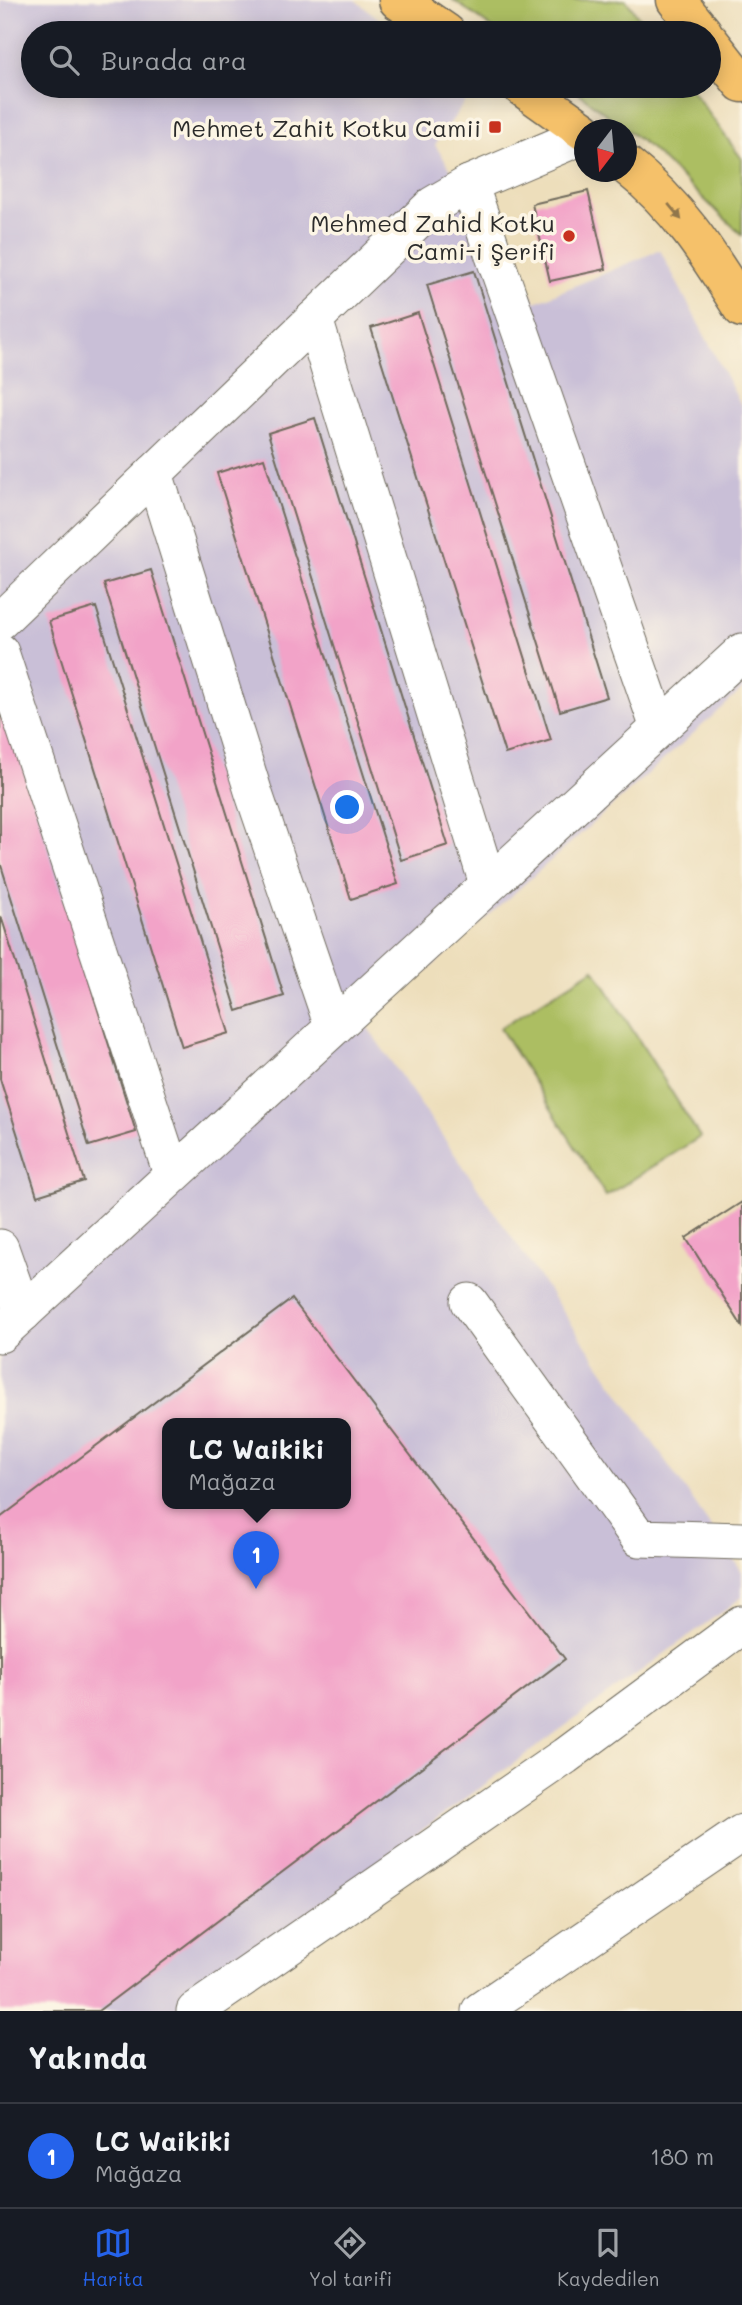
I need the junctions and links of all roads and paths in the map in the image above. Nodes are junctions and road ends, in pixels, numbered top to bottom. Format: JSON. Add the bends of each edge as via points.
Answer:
{"nodes":[{"id":1,"x":398,"y":0,"type":"edge"},
{"id":2,"x":676,"y":0,"type":"edge"},
{"id":3,"x":429,"y":21,"type":"edge"},
{"id":4,"x":693,"y":21,"type":"edge"},
{"id":5,"x":721,"y":56,"type":"edge"},
{"id":6,"x":742,"y":83,"type":"edge"},
{"id":7,"x":537,"y":98,"type":"edge"},
{"id":8,"x":574,"y":126,"type":"edge"},
{"id":9,"x":574,"y":137,"type":"edge"},
{"id":10,"x":637,"y":174,"type":"edge"},
{"id":11,"x":470,"y":184,"type":"junction"},
{"id":12,"x":742,"y":308,"type":"edge"},
{"id":13,"x":314,"y":319,"type":"junction"},
{"id":14,"x":155,"y":473,"type":"junction"},
{"id":15,"x":0,"y":621,"type":"edge"},
{"id":16,"x":0,"y":652,"type":"edge"},
{"id":17,"x":742,"y":652,"type":"edge"},
{"id":18,"x":659,"y":728,"type":"junction"},
{"id":19,"x":488,"y":884,"type":"junction"},
{"id":20,"x":333,"y":1026,"type":"junction"},
{"id":21,"x":172,"y":1174,"type":"junction"},
{"id":22,"x":0,"y":1248,"type":"edge"},
{"id":23,"x":469,"y":1302,"type":"dead end"},
{"id":24,"x":11,"y":1324,"type":"edge"},
{"id":25,"x":742,"y":1541,"type":"edge"},
{"id":26,"x":742,"y":1625,"type":"edge"},
{"id":27,"x":742,"y":1833,"type":"edge"},
{"id":28,"x":195,"y":2011,"type":"edge"},
{"id":29,"x":480,"y":2011,"type":"edge"}],
"edges":[{"from":1,"to":3,"type":"main road"},
{"from":2,"to":4,"type":"main road"},
{"from":5,"to":6,"type":"main road"},
{"from":7,"to":8,"type":"main road"},
{"from":9,"to":11,"type":"lane"},
{"from":10,"to":12,"type":"main road","one_way":true,"via":[[655,188],[702,244]]},
{"from":11,"to":13,"type":"lane","via":[[432,205]]},
{"from":11,"to":18,"type":"lane"},
{"from":13,"to":14,"type":"lane"},
{"from":13,"to":19,"type":"lane"},
{"from":14,"to":15,"type":"lane"},
{"from":14,"to":20,"type":"lane","via":[[254,794]]},
{"from":16,"to":21,"type":"lane"},
{"from":17,"to":18,"type":"lane"},
{"from":18,"to":19,"type":"lane"},
{"from":19,"to":20,"type":"lane"},
{"from":20,"to":21,"type":"lane"},
{"from":21,"to":24,"type":"lane"},
{"from":22,"to":24,"type":"lane"},
{"from":23,"to":25,"type":"lane","via":[[639,1538]]},
{"from":26,"to":28,"type":"lane","via":[[565,1756]]},
{"from":27,"to":29,"type":"lane"}]}
